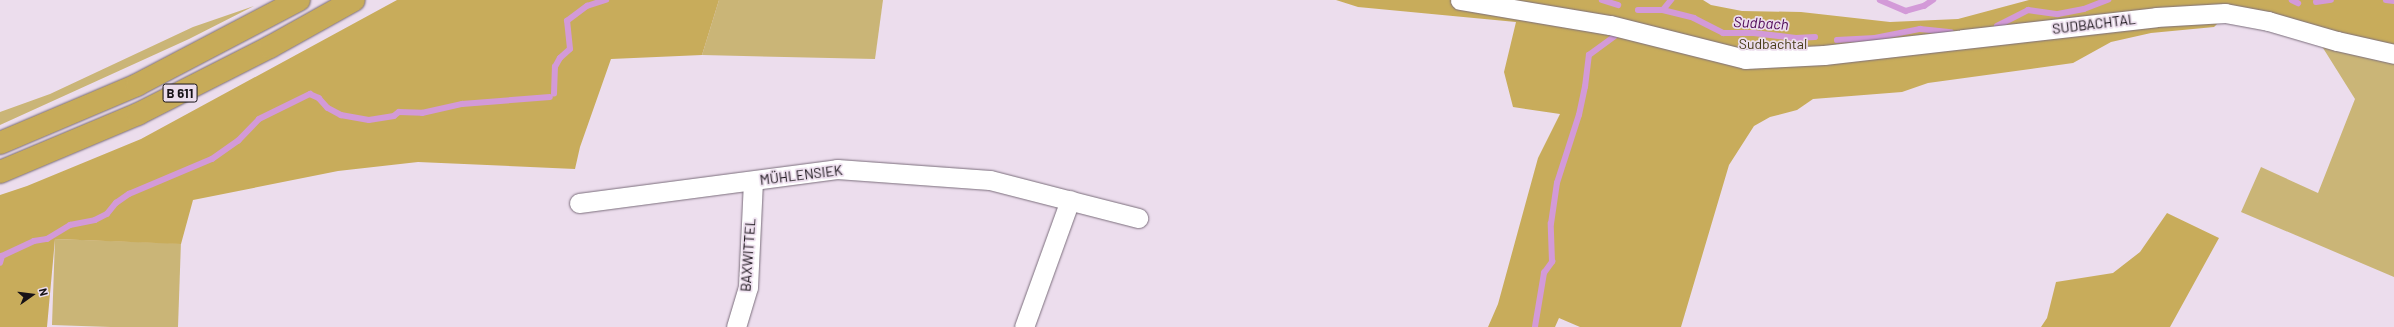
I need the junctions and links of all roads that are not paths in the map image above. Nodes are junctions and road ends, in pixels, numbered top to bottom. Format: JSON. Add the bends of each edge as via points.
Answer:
{"nodes":[{"id":1,"x":299,"y":0,"type":"edge"},
{"id":2,"x":354,"y":0,"type":"edge"},
{"id":3,"x":1460,"y":0,"type":"edge"},
{"id":4,"x":2394,"y":54,"type":"edge"},
{"id":5,"x":0,"y":143,"type":"edge"},
{"id":6,"x":0,"y":172,"type":"edge"},
{"id":7,"x":753,"y":181,"type":"junction"},
{"id":8,"x":1070,"y":200,"type":"junction"},
{"id":9,"x":579,"y":203,"type":"dead end"},
{"id":10,"x":1138,"y":218,"type":"dead end"},
{"id":11,"x":736,"y":327,"type":"edge"},
{"id":12,"x":1024,"y":327,"type":"edge"}],
"edges":[{"from":1,"to":5,"type":"highway","number":"B 611","via":[[137,85]]},
{"from":2,"to":6,"type":"highway","number":"B 611","via":[[270,47],[138,114]]},
{"from":3,"to":4,"type":"street","name":"SUDBACHTAL","via":[[1610,25],[1745,59],[1824,56],[2156,17],[2225,13],[2268,21]]},
{"from":7,"to":8,"type":"street","name":"MÜHLENSIEK","via":[[837,169],[990,180]]},
{"from":7,"to":9,"type":"street","name":"MÜHLENSIEK"},
{"from":7,"to":11,"type":"street","name":"BAXWITTEL","via":[[748,287]]},
{"from":8,"to":10,"type":"street","name":"MÜHLENSIEK"},
{"from":8,"to":12,"type":"street"}]}
